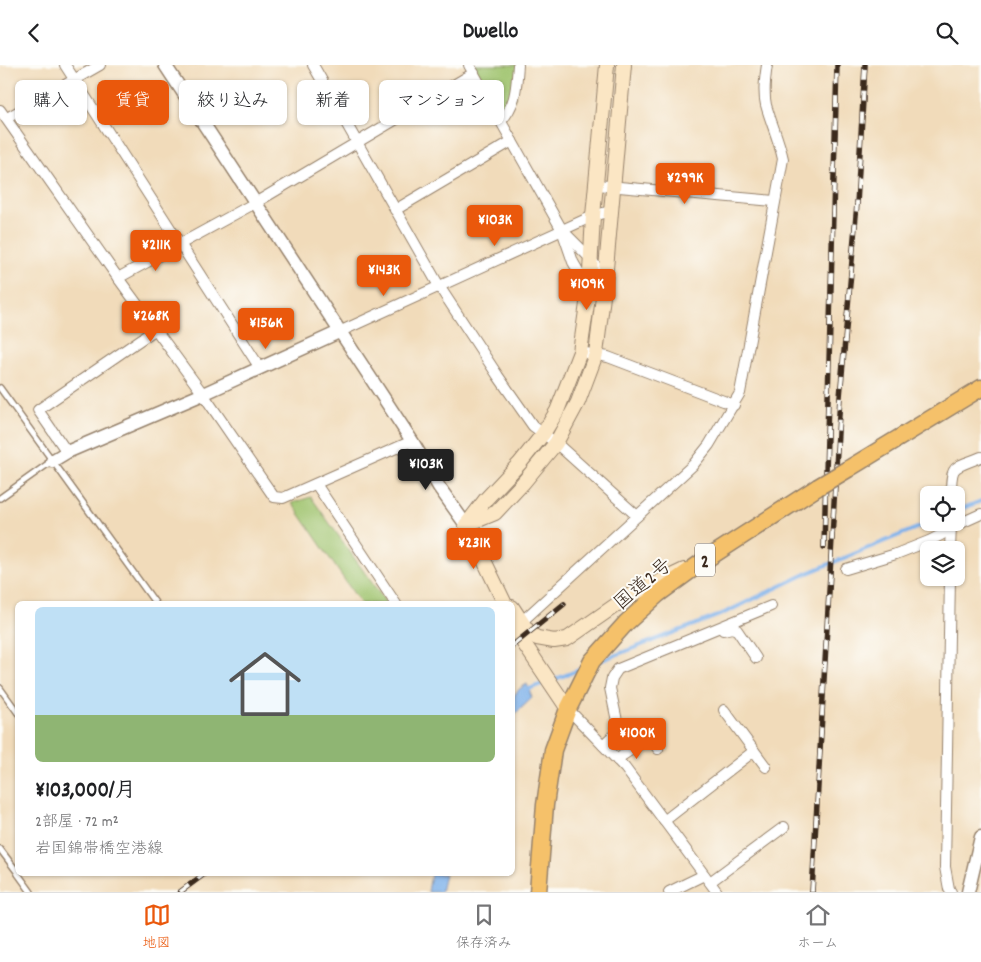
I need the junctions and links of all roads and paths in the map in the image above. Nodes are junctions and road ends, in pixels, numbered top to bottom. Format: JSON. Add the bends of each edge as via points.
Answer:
{"nodes":[{"id":1,"x":65,"y":65,"type":"edge"},
{"id":2,"x":100,"y":65,"type":"edge"},
{"id":3,"x":165,"y":65,"type":"edge"},
{"id":4,"x":313,"y":65,"type":"edge"},
{"id":5,"x":518,"y":65,"type":"edge"},
{"id":6,"x":607,"y":65,"type":"edge"},
{"id":7,"x":624,"y":65,"type":"edge"},
{"id":8,"x":767,"y":65,"type":"edge"},
{"id":9,"x":472,"y":69,"type":"edge"},
{"id":10,"x":75,"y":79,"type":"junction"},
{"id":11,"x":478,"y":80,"type":"edge"},
{"id":12,"x":0,"y":110,"type":"edge"},
{"id":13,"x":6,"y":118,"type":"junction"},
{"id":14,"x":504,"y":118,"type":"edge"},
{"id":15,"x":503,"y":125,"type":"edge"},
{"id":16,"x":512,"y":141,"type":"junction"},
{"id":17,"x":356,"y":143,"type":"junction"},
{"id":18,"x":597,"y":185,"type":"junction"},
{"id":19,"x":612,"y":186,"type":"junction"},
{"id":20,"x":774,"y":201,"type":"junction"},
{"id":21,"x":255,"y":203,"type":"junction"},
{"id":22,"x":395,"y":210,"type":"junction"},
{"id":23,"x":610,"y":211,"type":"junction"},
{"id":24,"x":593,"y":215,"type":"junction"},
{"id":25,"x":562,"y":230,"type":"junction"},
{"id":26,"x":181,"y":244,"type":"junction"},
{"id":27,"x":590,"y":259,"type":"junction"},
{"id":28,"x":118,"y":277,"type":"junction"},
{"id":29,"x":605,"y":280,"type":"junction"},
{"id":30,"x":438,"y":286,"type":"junction"},
{"id":31,"x":588,"y":290,"type":"junction"},
{"id":32,"x":156,"y":329,"type":"junction"},
{"id":33,"x":340,"y":332,"type":"junction"},
{"id":34,"x":580,"y":352,"type":"junction"},
{"id":35,"x":596,"y":354,"type":"junction"},
{"id":36,"x":260,"y":368,"type":"junction"},
{"id":37,"x":0,"y":387,"type":"edge"},
{"id":38,"x":981,"y":388,"type":"edge"},
{"id":39,"x":203,"y":394,"type":"junction"},
{"id":40,"x":734,"y":405,"type":"junction"},
{"id":41,"x":543,"y":435,"type":"junction"},
{"id":42,"x":412,"y":441,"type":"junction"},
{"id":43,"x":556,"y":443,"type":"junction"},
{"id":44,"x":67,"y":451,"type":"junction"},
{"id":45,"x":981,"y":457,"type":"edge"},
{"id":46,"x":52,"y":461,"type":"junction"},
{"id":47,"x":316,"y":484,"type":"junction"},
{"id":48,"x":951,"y":486,"type":"edge"},
{"id":49,"x":0,"y":499,"type":"edge"},
{"id":50,"x":981,"y":514,"type":"edge"},
{"id":51,"x":638,"y":516,"type":"junction"},
{"id":52,"x":965,"y":520,"type":"edge"},
{"id":53,"x":466,"y":525,"type":"junction"},
{"id":54,"x":945,"y":531,"type":"edge"},
{"id":55,"x":702,"y":562,"type":"junction"},
{"id":56,"x":846,"y":569,"type":"dead end"},
{"id":57,"x":492,"y":575,"type":"junction"},
{"id":58,"x":950,"y":586,"type":"edge"},
{"id":59,"x":154,"y":601,"type":"edge"},
{"id":60,"x":394,"y":601,"type":"edge"},
{"id":61,"x":504,"y":601,"type":"edge"},
{"id":62,"x":508,"y":601,"type":"edge"},
{"id":63,"x":771,"y":606,"type":"dead end"},
{"id":64,"x":516,"y":624,"type":"edge"},
{"id":65,"x":705,"y":633,"type":"junction"},
{"id":66,"x":756,"y":658,"type":"dead end"},
{"id":67,"x":0,"y":688,"type":"edge"},
{"id":68,"x":15,"y":709,"type":"edge"},
{"id":69,"x":568,"y":709,"type":"junction"},
{"id":70,"x":724,"y":710,"type":"dead end"},
{"id":71,"x":603,"y":745,"type":"junction"},
{"id":72,"x":658,"y":749,"type":"dead end"},
{"id":73,"x":754,"y":751,"type":"junction"},
{"id":74,"x":617,"y":760,"type":"junction"},
{"id":75,"x":766,"y":767,"type":"dead end"},
{"id":76,"x":664,"y":821,"type":"junction"},
{"id":77,"x":784,"y":827,"type":"dead end"},
{"id":78,"x":981,"y":837,"type":"edge"},
{"id":79,"x":0,"y":849,"type":"edge"},
{"id":80,"x":15,"y":870,"type":"edge"},
{"id":81,"x":19,"y":876,"type":"edge"},
{"id":82,"x":707,"y":878,"type":"junction"},
{"id":83,"x":30,"y":892,"type":"edge"},
{"id":84,"x":538,"y":892,"type":"edge"},
{"id":85,"x":669,"y":892,"type":"edge"},
{"id":86,"x":718,"y":892,"type":"edge"},
{"id":87,"x":951,"y":892,"type":"edge"},
{"id":88,"x":968,"y":892,"type":"edge"}],
"edges":[{"from":1,"to":10,"type":"street"},
{"from":2,"to":10,"type":"street"},
{"from":3,"to":21,"type":"street"},
{"from":4,"to":17,"type":"street"},
{"from":5,"to":14,"type":"street","via":[[515,98]]},
{"from":6,"to":18,"type":"main road"},
{"from":7,"to":19,"type":"main road"},
{"from":8,"to":20,"type":"street","via":[[764,83],[766,105],[783,159]]},
{"from":9,"to":11,"type":"street"},
{"from":9,"to":17,"type":"street"},
{"from":10,"to":13,"type":"street"},
{"from":10,"to":26,"type":"street"},
{"from":12,"to":13,"type":"street"},
{"from":13,"to":28,"type":"street"},
{"from":15,"to":16,"type":"street"},
{"from":16,"to":22,"type":"street"},
{"from":16,"to":25,"type":"street"},
{"from":17,"to":21,"type":"street"},
{"from":17,"to":22,"type":"street"},
{"from":18,"to":19,"type":"street"},
{"from":18,"to":24,"type":"main road"},
{"from":19,"to":20,"type":"street"},
{"from":19,"to":23,"type":"main road"},
{"from":20,"to":40,"type":"street","via":[[746,369]]},
{"from":21,"to":26,"type":"street"},
{"from":21,"to":33,"type":"street"},
{"from":22,"to":30,"type":"street"},
{"from":23,"to":24,"type":"street"},
{"from":23,"to":29,"type":"main road"},
{"from":24,"to":25,"type":"street"},
{"from":24,"to":27,"type":"main road"},
{"from":25,"to":27,"type":"street"},
{"from":25,"to":30,"type":"street"},
{"from":25,"to":31,"type":"street"},
{"from":26,"to":28,"type":"street"},
{"from":26,"to":36,"type":"street"},
{"from":27,"to":29,"type":"street"},
{"from":27,"to":31,"type":"main road"},
{"from":28,"to":32,"type":"street"},
{"from":29,"to":35,"type":"main road"},
{"from":30,"to":33,"type":"street"},
{"from":30,"to":41,"type":"street","via":[[533,427]]},
{"from":31,"to":34,"type":"main road"},
{"from":32,"to":39,"type":"street"},
{"from":32,"to":44,"type":"street","via":[[38,411]]},
{"from":33,"to":36,"type":"street"},
{"from":33,"to":42,"type":"street"},
{"from":34,"to":35,"type":"street"},
{"from":34,"to":41,"type":"main road","via":[[557,411]]},
{"from":35,"to":40,"type":"street"},
{"from":35,"to":43,"type":"main road","via":[[578,402]]},
{"from":36,"to":39,"type":"street"},
{"from":37,"to":46,"type":"lane"},
{"from":38,"to":55,"type":"highway","name":"国道2号","number":"2","bridge":true},
{"from":39,"to":44,"type":"street"},
{"from":39,"to":47,"type":"street","via":[[274,497],[283,499]]},
{"from":40,"to":51,"type":"street","via":[[710,445],[693,465]]},
{"from":41,"to":43,"type":"street"},
{"from":41,"to":53,"type":"main road"},
{"from":42,"to":47,"type":"street"},
{"from":42,"to":53,"type":"street"},
{"from":43,"to":51,"type":"street"},
{"from":43,"to":53,"type":"main road","via":[[495,513]]},
{"from":44,"to":46,"type":"street"},
{"from":45,"to":48,"type":"street","via":[[954,469]]},
{"from":46,"to":49,"type":"lane"},
{"from":46,"to":59,"type":"lane"},
{"from":47,"to":60,"type":"street"},
{"from":50,"to":52,"type":"street"},
{"from":51,"to":64,"type":"street"},
{"from":53,"to":57,"type":"main road"},
{"from":54,"to":56,"type":"street","via":[[896,554]]},
{"from":55,"to":64,"type":"main road","via":[[629,596],[567,639],[537,638]]},
{"from":55,"to":69,"type":"highway","name":"国道2号","number":"2","via":[[658,594],[626,623],[592,661]]},
{"from":57,"to":61,"type":"main road"},
{"from":57,"to":62,"type":"main road"},
{"from":58,"to":87,"type":"street","via":[[945,867]]},
{"from":63,"to":65,"type":"street"},
{"from":64,"to":69,"type":"main road","via":[[521,639]]},
{"from":65,"to":66,"type":"street","via":[[737,630]]},
{"from":65,"to":71,"type":"street","via":[[618,669],[610,688],[617,721],[616,733]]},
{"from":67,"to":68,"type":"lane"},
{"from":69,"to":71,"type":"street"},
{"from":69,"to":84,"type":"highway","name":"国道2号","number":"2","via":[[554,750],[545,805]]},
{"from":70,"to":73,"type":"street"},
{"from":71,"to":74,"type":"street"},
{"from":72,"to":74,"type":"street","via":[[650,737]]},
{"from":73,"to":75,"type":"street"},
{"from":73,"to":76,"type":"street"},
{"from":74,"to":76,"type":"street"},
{"from":76,"to":82,"type":"street"},
{"from":77,"to":82,"type":"street"},
{"from":78,"to":88,"type":"street"},
{"from":79,"to":80,"type":"lane"},
{"from":81,"to":83,"type":"lane"},
{"from":82,"to":85,"type":"street"},
{"from":82,"to":86,"type":"street"}]}
